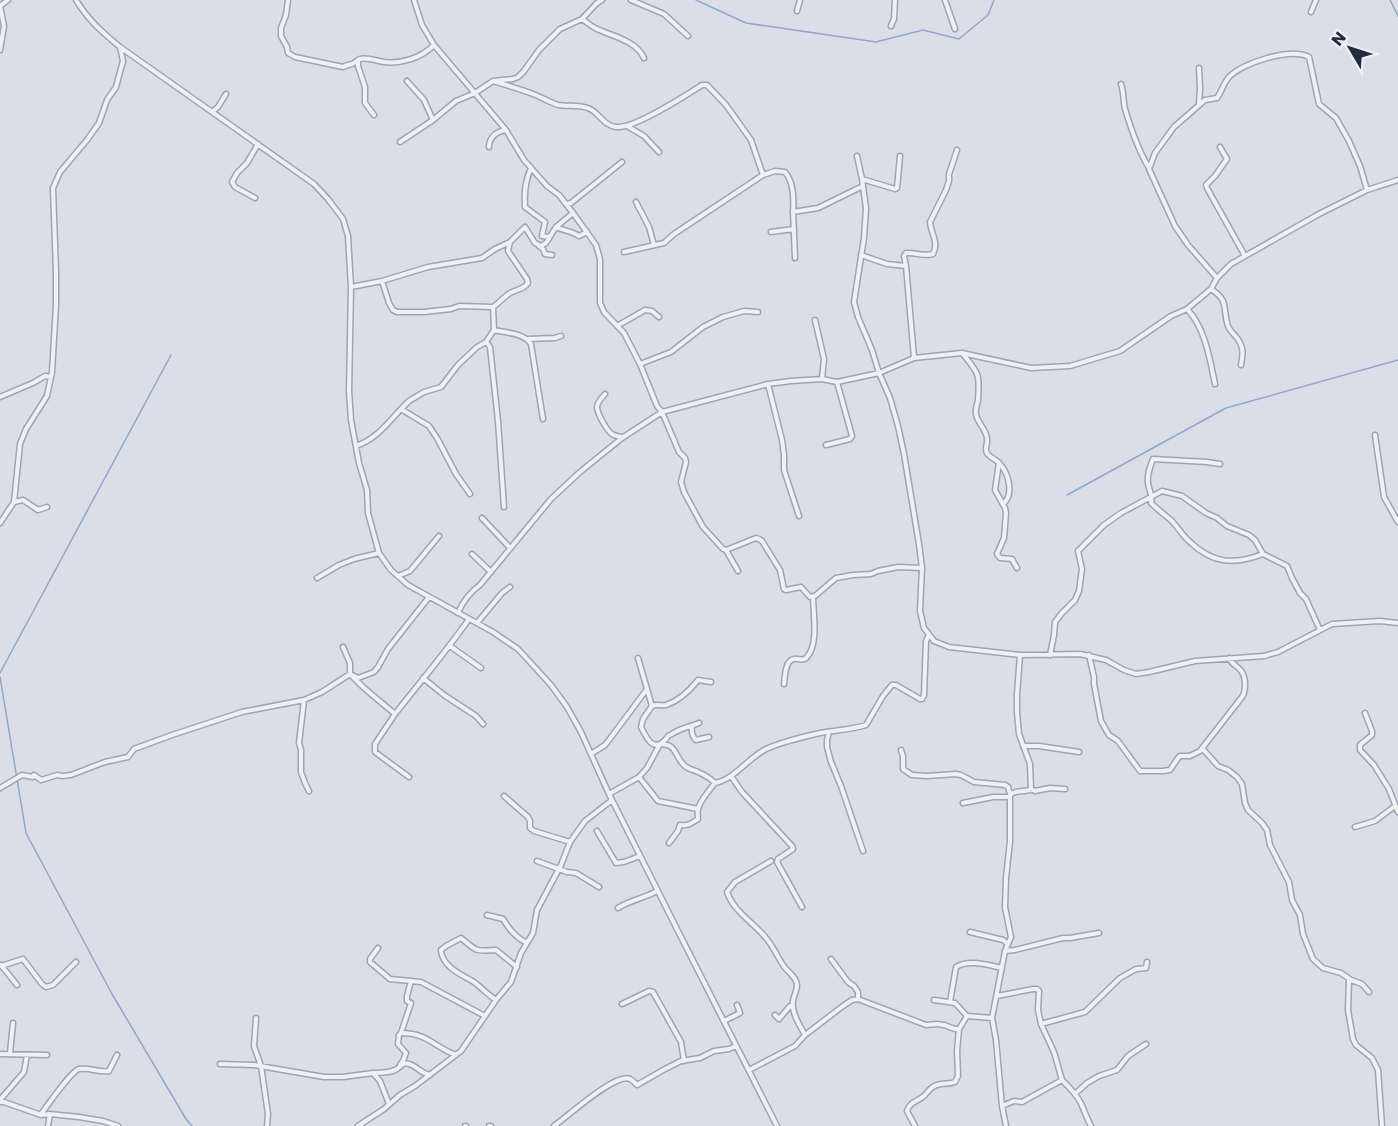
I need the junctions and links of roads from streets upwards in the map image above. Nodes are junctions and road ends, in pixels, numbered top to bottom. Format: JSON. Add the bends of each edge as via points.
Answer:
{"nodes":[{"id":1,"x":8,"y":0,"type":"edge"},
{"id":2,"x":76,"y":0,"type":"edge"},
{"id":3,"x":288,"y":0,"type":"edge"},
{"id":4,"x":414,"y":0,"type":"edge"},
{"id":5,"x":602,"y":0,"type":"edge"},
{"id":6,"x":631,"y":0,"type":"edge"},
{"id":7,"x":800,"y":0,"type":"edge"},
{"id":8,"x":895,"y":0,"type":"edge"},
{"id":9,"x":945,"y":0,"type":"edge"},
{"id":10,"x":1316,"y":0,"type":"edge"},
{"id":11,"x":0,"y":6,"type":"edge"},
{"id":12,"x":797,"y":11,"type":"dead end"},
{"id":13,"x":1311,"y":12,"type":"dead end"},
{"id":14,"x":582,"y":19,"type":"junction"},
{"id":15,"x":891,"y":26,"type":"dead end"},
{"id":16,"x":956,"y":29,"type":"dead end"},
{"id":17,"x":688,"y":36,"type":"dead end"},
{"id":18,"x":434,"y":45,"type":"junction"},
{"id":19,"x":120,"y":47,"type":"junction"},
{"id":20,"x":0,"y":50,"type":"edge"},
{"id":21,"x":644,"y":58,"type":"dead end"},
{"id":22,"x":358,"y":59,"type":"junction"},
{"id":23,"x":1199,"y":68,"type":"dead end"},
{"id":24,"x":407,"y":81,"type":"dead end"},
{"id":25,"x":494,"y":81,"type":"junction"},
{"id":26,"x":1121,"y":84,"type":"dead end"},
{"id":27,"x":475,"y":93,"type":"junction"},
{"id":28,"x":226,"y":94,"type":"dead end"},
{"id":29,"x":1199,"y":105,"type":"junction"},
{"id":30,"x":213,"y":111,"type":"junction"},
{"id":31,"x":374,"y":115,"type":"dead end"},
{"id":32,"x":433,"y":120,"type":"junction"},
{"id":33,"x":626,"y":126,"type":"junction"},
{"id":34,"x":506,"y":130,"type":"junction"},
{"id":35,"x":400,"y":142,"type":"dead end"},
{"id":36,"x":258,"y":144,"type":"junction"},
{"id":37,"x":489,"y":147,"type":"dead end"},
{"id":38,"x":1220,"y":147,"type":"dead end"},
{"id":39,"x":957,"y":150,"type":"dead end"},
{"id":40,"x":659,"y":152,"type":"dead end"},
{"id":41,"x":857,"y":156,"type":"dead end"},
{"id":42,"x":900,"y":156,"type":"dead end"},
{"id":43,"x":622,"y":162,"type":"dead end"},
{"id":44,"x":531,"y":168,"type":"junction"},
{"id":45,"x":1149,"y":169,"type":"junction"},
{"id":46,"x":763,"y":176,"type":"junction"},
{"id":47,"x":862,"y":179,"type":"junction"},
{"id":48,"x":1398,"y":180,"type":"edge"},
{"id":49,"x":863,"y":186,"type":"junction"},
{"id":50,"x":1367,"y":190,"type":"junction"},
{"id":51,"x":255,"y":198,"type":"dead end"},
{"id":52,"x":636,"y":202,"type":"dead end"},
{"id":53,"x":566,"y":204,"type":"junction"},
{"id":54,"x":793,"y":212,"type":"junction"},
{"id":55,"x":573,"y":213,"type":"junction"},
{"id":56,"x":556,"y":227,"type":"junction"},
{"id":57,"x":794,"y":228,"type":"junction"},
{"id":58,"x":587,"y":232,"type":"junction"},
{"id":59,"x":771,"y":232,"type":"dead end"},
{"id":60,"x":549,"y":237,"type":"junction"},
{"id":61,"x":510,"y":242,"type":"junction"},
{"id":62,"x":538,"y":245,"type":"junction"},
{"id":63,"x":654,"y":245,"type":"junction"},
{"id":64,"x":624,"y":252,"type":"dead end"},
{"id":65,"x":552,"y":255,"type":"dead end"},
{"id":66,"x":861,"y":255,"type":"junction"},
{"id":67,"x":1245,"y":256,"type":"junction"},
{"id":68,"x":795,"y":258,"type":"dead end"},
{"id":69,"x":906,"y":266,"type":"junction"},
{"id":70,"x":1217,"y":278,"type":"junction"},
{"id":71,"x":382,"y":281,"type":"junction"},
{"id":72,"x":351,"y":287,"type":"junction"},
{"id":73,"x":1211,"y":290,"type":"junction"},
{"id":74,"x":494,"y":307,"type":"junction"},
{"id":75,"x":1187,"y":309,"type":"junction"},
{"id":76,"x":758,"y":312,"type":"dead end"},
{"id":77,"x":659,"y":318,"type":"dead end"},
{"id":78,"x":815,"y":320,"type":"dead end"},
{"id":79,"x":617,"y":326,"type":"junction"},
{"id":80,"x":494,"y":330,"type":"junction"},
{"id":81,"x":561,"y":336,"type":"dead end"},
{"id":82,"x":528,"y":339,"type":"junction"},
{"id":83,"x":486,"y":342,"type":"junction"},
{"id":84,"x":962,"y":353,"type":"junction"},
{"id":85,"x":914,"y":358,"type":"junction"},
{"id":86,"x":640,"y":364,"type":"junction"},
{"id":87,"x":1241,"y":365,"type":"dead end"},
{"id":88,"x":879,"y":373,"type":"junction"},
{"id":89,"x":51,"y":377,"type":"junction"},
{"id":90,"x":822,"y":379,"type":"junction"},
{"id":91,"x":837,"y":382,"type":"junction"},
{"id":92,"x":768,"y":384,"type":"junction"},
{"id":93,"x":1215,"y":384,"type":"dead end"},
{"id":94,"x":605,"y":394,"type":"dead end"},
{"id":95,"x":0,"y":397,"type":"edge"},
{"id":96,"x":401,"y":409,"type":"junction"},
{"id":97,"x":662,"y":412,"type":"junction"},
{"id":98,"x":543,"y":419,"type":"dead end"},
{"id":99,"x":1375,"y":435,"type":"dead end"},
{"id":100,"x":622,"y":438,"type":"junction"},
{"id":101,"x":826,"y":445,"type":"dead end"},
{"id":102,"x":356,"y":446,"type":"junction"},
{"id":103,"x":999,"y":463,"type":"junction"},
{"id":104,"x":1220,"y":464,"type":"dead end"},
{"id":105,"x":470,"y":494,"type":"dead end"},
{"id":106,"x":1152,"y":498,"type":"junction"},
{"id":107,"x":14,"y":502,"type":"junction"},
{"id":108,"x":1004,"y":504,"type":"junction"},
{"id":109,"x":47,"y":507,"type":"dead end"},
{"id":110,"x":504,"y":507,"type":"dead end"},
{"id":111,"x":799,"y":516,"type":"dead end"},
{"id":112,"x":482,"y":518,"type":"dead end"},
{"id":113,"x":1398,"y":522,"type":"edge"},
{"id":114,"x":0,"y":523,"type":"edge"},
{"id":115,"x":439,"y":536,"type":"dead end"},
{"id":116,"x":510,"y":548,"type":"junction"},
{"id":117,"x":726,"y":550,"type":"junction"},
{"id":118,"x":379,"y":553,"type":"junction"},
{"id":119,"x":472,"y":554,"type":"dead end"},
{"id":120,"x":1263,"y":554,"type":"junction"},
{"id":121,"x":922,"y":568,"type":"junction"},
{"id":122,"x":1017,"y":568,"type":"dead end"},
{"id":123,"x":738,"y":571,"type":"dead end"},
{"id":124,"x":491,"y":572,"type":"junction"},
{"id":125,"x":398,"y":577,"type":"junction"},
{"id":126,"x":317,"y":578,"type":"dead end"},
{"id":127,"x":510,"y":587,"type":"dead end"},
{"id":128,"x":813,"y":596,"type":"junction"},
{"id":129,"x":429,"y":597,"type":"junction"},
{"id":130,"x":458,"y":613,"type":"junction"},
{"id":131,"x":470,"y":619,"type":"junction"},
{"id":132,"x":477,"y":623,"type":"junction"},
{"id":133,"x":1398,"y":623,"type":"edge"},
{"id":134,"x":1320,"y":630,"type":"junction"},
{"id":135,"x":929,"y":635,"type":"junction"},
{"id":136,"x":450,"y":646,"type":"junction"},
{"id":137,"x":343,"y":647,"type":"dead end"},
{"id":138,"x":1020,"y":654,"type":"junction"},
{"id":139,"x":1050,"y":655,"type":"junction"},
{"id":140,"x":1089,"y":656,"type":"junction"},
{"id":141,"x":638,"y":658,"type":"dead end"},
{"id":142,"x":1229,"y":658,"type":"junction"},
{"id":143,"x":481,"y":668,"type":"dead end"},
{"id":144,"x":350,"y":674,"type":"junction"},
{"id":145,"x":423,"y":678,"type":"junction"},
{"id":146,"x":711,"y":682,"type":"dead end"},
{"id":147,"x":784,"y":684,"type":"dead end"},
{"id":148,"x":647,"y":689,"type":"junction"},
{"id":149,"x":304,"y":700,"type":"junction"},
{"id":150,"x":652,"y":706,"type":"junction"},
{"id":151,"x":401,"y":707,"type":"junction"},
{"id":152,"x":389,"y":708,"type":"junction"},
{"id":153,"x":1365,"y":713,"type":"dead end"},
{"id":154,"x":395,"y":714,"type":"junction"},
{"id":155,"x":699,"y":723,"type":"dead end"},
{"id":156,"x":483,"y":724,"type":"dead end"},
{"id":157,"x":692,"y":726,"type":"junction"},
{"id":158,"x":830,"y":732,"type":"junction"},
{"id":159,"x":709,"y":737,"type":"dead end"},
{"id":160,"x":660,"y":744,"type":"junction"},
{"id":161,"x":1023,"y":746,"type":"junction"},
{"id":162,"x":1202,"y":748,"type":"junction"},
{"id":163,"x":901,"y":750,"type":"dead end"},
{"id":164,"x":1079,"y":752,"type":"dead end"},
{"id":165,"x":591,"y":754,"type":"junction"},
{"id":166,"x":731,"y":776,"type":"junction"},
{"id":167,"x":409,"y":777,"type":"dead end"},
{"id":168,"x":639,"y":777,"type":"junction"},
{"id":169,"x":715,"y":783,"type":"junction"},
{"id":170,"x":0,"y":788,"type":"edge"},
{"id":171,"x":1031,"y":789,"type":"junction"},
{"id":172,"x":1065,"y":789,"type":"dead end"},
{"id":173,"x":309,"y":791,"type":"dead end"},
{"id":174,"x":609,"y":794,"type":"junction"},
{"id":175,"x":504,"y":796,"type":"dead end"},
{"id":176,"x":1010,"y":796,"type":"junction"},
{"id":177,"x":1395,"y":797,"type":"edge"},
{"id":178,"x":612,"y":800,"type":"junction"},
{"id":179,"x":963,"y":803,"type":"dead end"},
{"id":180,"x":1395,"y":806,"type":"junction"},
{"id":181,"x":698,"y":809,"type":"junction"},
{"id":182,"x":1398,"y":812,"type":"edge"},
{"id":183,"x":1355,"y":827,"type":"dead end"},
{"id":184,"x":597,"y":831,"type":"dead end"},
{"id":185,"x":570,"y":842,"type":"junction"},
{"id":186,"x":669,"y":843,"type":"dead end"},
{"id":187,"x":863,"y":851,"type":"dead end"},
{"id":188,"x":640,"y":856,"type":"junction"},
{"id":189,"x":537,"y":861,"type":"dead end"},
{"id":190,"x":771,"y":861,"type":"dead end"},
{"id":191,"x":558,"y":869,"type":"junction"},
{"id":192,"x":599,"y":887,"type":"dead end"},
{"id":193,"x":657,"y":891,"type":"junction"},
{"id":194,"x":802,"y":907,"type":"dead end"},
{"id":195,"x":618,"y":908,"type":"dead end"},
{"id":196,"x":487,"y":915,"type":"dead end"},
{"id":197,"x":970,"y":932,"type":"dead end"},
{"id":198,"x":1099,"y":933,"type":"dead end"},
{"id":199,"x":527,"y":943,"type":"junction"},
{"id":200,"x":1008,"y":945,"type":"junction"},
{"id":201,"x":378,"y":948,"type":"dead end"},
{"id":202,"x":1005,"y":951,"type":"junction"},
{"id":203,"x":831,"y":959,"type":"dead end"},
{"id":204,"x":76,"y":962,"type":"dead end"},
{"id":205,"x":1147,"y":962,"type":"dead end"},
{"id":206,"x":1,"y":965,"type":"edge"},
{"id":207,"x":517,"y":967,"type":"junction"},
{"id":208,"x":1002,"y":968,"type":"junction"},
{"id":209,"x":1349,"y":979,"type":"junction"},
{"id":210,"x":411,"y":981,"type":"junction"},
{"id":211,"x":17,"y":986,"type":"dead end"},
{"id":212,"x":1369,"y":992,"type":"dead end"},
{"id":213,"x":997,"y":996,"type":"junction"},
{"id":214,"x":858,"y":999,"type":"junction"},
{"id":215,"x":496,"y":1000,"type":"junction"},
{"id":216,"x":934,"y":1000,"type":"dead end"},
{"id":217,"x":950,"y":1002,"type":"junction"},
{"id":218,"x":622,"y":1004,"type":"dead end"},
{"id":219,"x":737,"y":1005,"type":"dead end"},
{"id":220,"x":793,"y":1006,"type":"junction"},
{"id":221,"x":775,"y":1015,"type":"dead end"},
{"id":222,"x":485,"y":1016,"type":"junction"},
{"id":223,"x":967,"y":1016,"type":"junction"},
{"id":224,"x":256,"y":1018,"type":"dead end"},
{"id":225,"x":992,"y":1018,"type":"junction"},
{"id":226,"x":724,"y":1021,"type":"junction"},
{"id":227,"x":13,"y":1023,"type":"dead end"},
{"id":228,"x":1041,"y":1024,"type":"junction"},
{"id":229,"x":959,"y":1029,"type":"junction"},
{"id":230,"x":401,"y":1033,"type":"junction"},
{"id":231,"x":805,"y":1035,"type":"junction"},
{"id":232,"x":1146,"y":1044,"type":"dead end"},
{"id":233,"x":736,"y":1046,"type":"junction"},
{"id":234,"x":10,"y":1053,"type":"junction"},
{"id":235,"x":0,"y":1054,"type":"edge"},
{"id":236,"x":27,"y":1055,"type":"junction"},
{"id":237,"x":48,"y":1055,"type":"dead end"},
{"id":238,"x":117,"y":1055,"type":"dead end"},
{"id":239,"x":456,"y":1055,"type":"junction"},
{"id":240,"x":684,"y":1061,"type":"junction"},
{"id":241,"x":220,"y":1064,"type":"dead end"},
{"id":242,"x":400,"y":1065,"type":"junction"},
{"id":243,"x":261,"y":1066,"type":"junction"},
{"id":244,"x":749,"y":1070,"type":"junction"},
{"id":245,"x":373,"y":1073,"type":"junction"},
{"id":246,"x":430,"y":1075,"type":"junction"},
{"id":247,"x":1062,"y":1080,"type":"junction"},
{"id":248,"x":1075,"y":1094,"type":"junction"},
{"id":249,"x":0,"y":1101,"type":"edge"},
{"id":250,"x":389,"y":1104,"type":"junction"},
{"id":251,"x":1002,"y":1106,"type":"junction"},
{"id":252,"x":50,"y":1114,"type":"junction"},
{"id":253,"x":41,"y":1115,"type":"junction"},
{"id":254,"x":48,"y":1126,"type":"edge"},
{"id":255,"x":118,"y":1126,"type":"edge"},
{"id":256,"x":267,"y":1126,"type":"edge"},
{"id":257,"x":358,"y":1126,"type":"edge"},
{"id":258,"x":555,"y":1126,"type":"edge"},
{"id":259,"x":777,"y":1126,"type":"edge"},
{"id":260,"x":915,"y":1126,"type":"edge"},
{"id":261,"x":1006,"y":1126,"type":"edge"},
{"id":262,"x":1091,"y":1126,"type":"edge"},
{"id":263,"x":1382,"y":1126,"type":"edge"}],
"edges":[{"from":1,"to":11,"type":"street"},
{"from":2,"to":19,"type":"street","via":[[100,31]]},
{"from":3,"to":22,"type":"street","via":[[281,36],[288,53],[337,67]]},
{"from":4,"to":18,"type":"street"},
{"from":5,"to":14,"type":"street"},
{"from":6,"to":17,"type":"street","via":[[664,14]]},
{"from":7,"to":12,"type":"street"},
{"from":8,"to":15,"type":"street"},
{"from":9,"to":16,"type":"street"},
{"from":10,"to":13,"type":"street"},
{"from":11,"to":20,"type":"street","via":[[4,26]]},
{"from":14,"to":21,"type":"street","via":[[636,46]]},
{"from":14,"to":25,"type":"street","via":[[560,29],[518,77]]},
{"from":18,"to":22,"type":"street","via":[[403,62]]},
{"from":18,"to":27,"type":"street"},
{"from":19,"to":30,"type":"street"},
{"from":19,"to":89,"type":"street","via":[[123,61],[116,87],[99,123],[60,172],[53,188],[56,283]]},
{"from":22,"to":31,"type":"street","via":[[365,103]]},
{"from":23,"to":29,"type":"street"},
{"from":24,"to":32,"type":"street","via":[[424,100]]},
{"from":25,"to":27,"type":"street"},
{"from":25,"to":33,"type":"street","via":[[560,105],[591,109],[609,125]]},
{"from":26,"to":45,"type":"street","via":[[1124,105]]},
{"from":27,"to":32,"type":"street","via":[[456,101]]},
{"from":27,"to":34,"type":"street"},
{"from":28,"to":30,"type":"street"},
{"from":29,"to":45,"type":"street","via":[[1174,127],[1155,153]]},
{"from":29,"to":50,"type":"street","via":[[1217,98],[1230,75],[1251,64],[1278,54],[1309,57],[1319,104],[1336,118],[1349,141]]},
{"from":30,"to":36,"type":"street"},
{"from":32,"to":35,"type":"street"},
{"from":33,"to":40,"type":"street","via":[[644,136]]},
{"from":33,"to":46,"type":"street","via":[[707,85],[751,140]]},
{"from":34,"to":37,"type":"street","via":[[493,136]]},
{"from":34,"to":44,"type":"street"},
{"from":36,"to":51,"type":"street","via":[[232,182]]},
{"from":36,"to":72,"type":"street","via":[[314,184],[343,219]]},
{"from":38,"to":67,"type":"street","via":[[1227,159],[1206,188]]},
{"from":39,"to":69,"type":"street","via":[[946,190],[930,222],[936,250],[929,256],[906,253]]},
{"from":41,"to":47,"type":"street"},
{"from":42,"to":47,"type":"street","via":[[897,188]]},
{"from":43,"to":53,"type":"street"},
{"from":44,"to":53,"type":"street"},
{"from":44,"to":60,"type":"street","via":[[524,191],[525,207],[545,222],[542,236]]},
{"from":45,"to":70,"type":"street","via":[[1175,226]]},
{"from":46,"to":54,"type":"street","via":[[776,171],[788,174]]},
{"from":46,"to":63,"type":"street","via":[[664,243]]},
{"from":47,"to":49,"type":"street"},
{"from":48,"to":50,"type":"street"},
{"from":49,"to":54,"type":"street","via":[[818,208]]},
{"from":49,"to":66,"type":"street","via":[[866,208]]},
{"from":50,"to":67,"type":"street"},
{"from":52,"to":63,"type":"street"},
{"from":53,"to":55,"type":"street"},
{"from":54,"to":57,"type":"street"},
{"from":55,"to":56,"type":"street"},
{"from":55,"to":58,"type":"street"},
{"from":56,"to":58,"type":"street","via":[[579,236]]},
{"from":56,"to":60,"type":"street"},
{"from":57,"to":59,"type":"street"},
{"from":57,"to":68,"type":"street"},
{"from":58,"to":79,"type":"street","via":[[600,259],[600,303]]},
{"from":60,"to":62,"type":"street","via":[[546,243]]},
{"from":61,"to":62,"type":"street","via":[[525,227]]},
{"from":61,"to":71,"type":"street","via":[[482,258],[428,267]]},
{"from":61,"to":74,"type":"street","via":[[508,250],[528,283]]},
{"from":62,"to":65,"type":"street","via":[[545,254]]},
{"from":63,"to":64,"type":"street"},
{"from":66,"to":69,"type":"street"},
{"from":66,"to":88,"type":"street","via":[[854,302]]},
{"from":67,"to":70,"type":"street"},
{"from":69,"to":85,"type":"street"},
{"from":70,"to":73,"type":"street"},
{"from":71,"to":72,"type":"street"},
{"from":71,"to":74,"type":"street","via":[[389,303],[397,312]]},
{"from":72,"to":102,"type":"street","via":[[349,391]]},
{"from":73,"to":75,"type":"street"},
{"from":73,"to":87,"type":"street","via":[[1221,295],[1229,328],[1240,342]]},
{"from":74,"to":80,"type":"street"},
{"from":75,"to":84,"type":"street","via":[[1120,351],[1070,366],[1031,368]]},
{"from":75,"to":93,"type":"street","via":[[1206,344]]},
{"from":76,"to":86,"type":"street","via":[[723,317],[671,352]]},
{"from":77,"to":79,"type":"street","via":[[645,309]]},
{"from":78,"to":90,"type":"street","via":[[825,358]]},
{"from":79,"to":86,"type":"street"},
{"from":80,"to":82,"type":"street"},
{"from":80,"to":83,"type":"street"},
{"from":81,"to":82,"type":"street"},
{"from":82,"to":98,"type":"street"},
{"from":83,"to":96,"type":"street","via":[[458,365],[441,387],[409,400]]},
{"from":83,"to":110,"type":"street","via":[[495,389]]},
{"from":84,"to":85,"type":"street"},
{"from":84,"to":103,"type":"street","via":[[979,379],[976,417],[988,439],[986,451]]},
{"from":85,"to":88,"type":"street"},
{"from":86,"to":97,"type":"street"},
{"from":88,"to":91,"type":"street"},
{"from":88,"to":121,"type":"street","via":[[890,398],[904,454]]},
{"from":89,"to":95,"type":"street","via":[[45,376]]},
{"from":89,"to":107,"type":"street","via":[[47,396],[20,444]]},
{"from":90,"to":91,"type":"street"},
{"from":90,"to":92,"type":"street"},
{"from":91,"to":101,"type":"street","via":[[852,436]]},
{"from":92,"to":97,"type":"street"},
{"from":92,"to":111,"type":"street","via":[[782,440],[784,470]]},
{"from":94,"to":100,"type":"street","via":[[598,412],[608,431]]},
{"from":96,"to":102,"type":"street","via":[[376,436]]},
{"from":96,"to":105,"type":"street","via":[[429,426]]},
{"from":97,"to":100,"type":"street"},
{"from":97,"to":117,"type":"street","via":[[685,458],[681,482],[684,492],[703,527]]},
{"from":99,"to":113,"type":"street","via":[[1384,497]]},
{"from":100,"to":116,"type":"street","via":[[551,499]]},
{"from":102,"to":118,"type":"street"},
{"from":103,"to":108,"type":"street","via":[[995,490]]},
{"from":103,"to":108,"type":"street","via":[[1009,485]]},
{"from":104,"to":106,"type":"street","via":[[1154,459],[1148,484]]},
{"from":106,"to":120,"type":"street","via":[[1162,491],[1182,496],[1227,526],[1250,535]]},
{"from":106,"to":120,"type":"street","via":[[1150,503],[1208,556],[1229,562]]},
{"from":106,"to":139,"type":"street","via":[[1104,525],[1078,551],[1082,569],[1079,591],[1054,622]]},
{"from":107,"to":109,"type":"street","via":[[23,500],[38,510]]},
{"from":107,"to":114,"type":"street"},
{"from":108,"to":122,"type":"street","via":[[1004,538],[997,554],[1012,559]]},
{"from":112,"to":116,"type":"street"},
{"from":115,"to":125,"type":"street","via":[[410,572]]},
{"from":116,"to":124,"type":"street"},
{"from":117,"to":123,"type":"street"},
{"from":117,"to":128,"type":"street","via":[[759,539],[780,570],[784,589],[801,587]]},
{"from":118,"to":125,"type":"street"},
{"from":118,"to":126,"type":"street","via":[[339,565]]},
{"from":119,"to":124,"type":"street"},
{"from":120,"to":134,"type":"street","via":[[1287,566]]},
{"from":121,"to":128,"type":"street","via":[[898,567],[836,578]]},
{"from":121,"to":135,"type":"street","via":[[920,610]]},
{"from":124,"to":130,"type":"street","via":[[471,591]]},
{"from":125,"to":129,"type":"street"},
{"from":127,"to":132,"type":"street"},
{"from":128,"to":147,"type":"street","via":[[812,649],[805,659],[790,661]]},
{"from":129,"to":130,"type":"street"},
{"from":129,"to":144,"type":"street","via":[[374,672],[358,678]]},
{"from":130,"to":131,"type":"street"},
{"from":131,"to":132,"type":"street"},
{"from":131,"to":136,"type":"street"},
{"from":132,"to":165,"type":"street","via":[[518,649],[551,685]]},
{"from":133,"to":134,"type":"street","via":[[1332,624]]},
{"from":134,"to":142,"type":"street","via":[[1278,652]]},
{"from":135,"to":138,"type":"street","via":[[949,648]]},
{"from":135,"to":158,"type":"street","via":[[922,699],[892,685],[866,725]]},
{"from":136,"to":143,"type":"street"},
{"from":136,"to":145,"type":"street"},
{"from":137,"to":144,"type":"street"},
{"from":138,"to":139,"type":"street"},
{"from":138,"to":161,"type":"street","via":[[1017,712]]},
{"from":139,"to":140,"type":"street"},
{"from":140,"to":142,"type":"street","via":[[1136,674]]},
{"from":140,"to":162,"type":"street","via":[[1101,721],[1140,771],[1170,770],[1180,756],[1195,754]]},
{"from":141,"to":148,"type":"street"},
{"from":142,"to":162,"type":"street","via":[[1242,672],[1245,694]]},
{"from":144,"to":149,"type":"street"},
{"from":144,"to":152,"type":"street"},
{"from":145,"to":151,"type":"street"},
{"from":145,"to":156,"type":"street"},
{"from":146,"to":150,"type":"street","via":[[698,680],[668,704]]},
{"from":148,"to":150,"type":"street"},
{"from":148,"to":165,"type":"street","via":[[605,745]]},
{"from":149,"to":170,"type":"street","via":[[202,724],[134,749],[128,757],[71,775],[40,780],[34,775],[22,775]]},
{"from":149,"to":173,"type":"street","via":[[299,743],[301,772]]},
{"from":150,"to":160,"type":"street","via":[[641,728],[651,744]]},
{"from":151,"to":152,"type":"street"},
{"from":151,"to":154,"type":"street"},
{"from":152,"to":154,"type":"street"},
{"from":153,"to":177,"type":"street","via":[[1372,735],[1360,750]]},
{"from":154,"to":167,"type":"street","via":[[374,748]]},
{"from":155,"to":157,"type":"street"},
{"from":157,"to":159,"type":"street","via":[[696,741]]},
{"from":157,"to":160,"type":"street","via":[[669,735]]},
{"from":158,"to":166,"type":"street","via":[[764,750]]},
{"from":158,"to":187,"type":"street","via":[[827,747],[831,762]]},
{"from":160,"to":168,"type":"street"},
{"from":160,"to":169,"type":"street","via":[[672,747],[686,767]]},
{"from":161,"to":164,"type":"street"},
{"from":161,"to":171,"type":"street","via":[[1030,765]]},
{"from":162,"to":209,"type":"street","via":[[1218,766],[1238,777],[1248,810],[1267,830],[1270,845],[1289,882],[1313,959],[1323,968]]},
{"from":163,"to":176,"type":"street","via":[[903,769],[909,773],[961,775],[974,782],[1005,785]]},
{"from":165,"to":174,"type":"street"},
{"from":166,"to":169,"type":"street"},
{"from":166,"to":194,"type":"street","via":[[792,846],[777,862]]},
{"from":168,"to":174,"type":"street"},
{"from":168,"to":181,"type":"street","via":[[658,801]]},
{"from":169,"to":181,"type":"street"},
{"from":171,"to":172,"type":"street"},
{"from":171,"to":176,"type":"street","via":[[1015,791]]},
{"from":174,"to":178,"type":"street"},
{"from":175,"to":185,"type":"street","via":[[528,818],[534,831]]},
{"from":176,"to":179,"type":"street"},
{"from":176,"to":200,"type":"street","via":[[1005,907],[1011,937]]},
{"from":177,"to":180,"type":"street"},
{"from":178,"to":185,"type":"street","via":[[585,821]]},
{"from":178,"to":188,"type":"street"},
{"from":180,"to":182,"type":"street"},
{"from":180,"to":183,"type":"street","via":[[1375,821]]},
{"from":181,"to":186,"type":"street","via":[[698,819],[690,825],[680,825]]},
{"from":184,"to":188,"type":"street","via":[[616,863]]},
{"from":185,"to":191,"type":"street"},
{"from":188,"to":193,"type":"street"},
{"from":189,"to":191,"type":"street"},
{"from":190,"to":220,"type":"street","via":[[735,882],[727,892],[798,984]]},
{"from":191,"to":192,"type":"street","via":[[576,873]]},
{"from":191,"to":199,"type":"street","via":[[537,910]]},
{"from":193,"to":195,"type":"street"},
{"from":193,"to":226,"type":"street"},
{"from":196,"to":199,"type":"street","via":[[503,919],[513,934]]},
{"from":197,"to":200,"type":"street","via":[[1003,940]]},
{"from":198,"to":202,"type":"street"},
{"from":199,"to":207,"type":"street"},
{"from":200,"to":202,"type":"street"},
{"from":201,"to":210,"type":"street","via":[[370,959],[372,965],[390,979]]},
{"from":202,"to":208,"type":"street"},
{"from":203,"to":214,"type":"street","via":[[854,986]]},
{"from":204,"to":206,"type":"street","via":[[46,987],[23,959]]},
{"from":205,"to":228,"type":"street","via":[[1146,968],[1120,978],[1085,1012]]},
{"from":206,"to":211,"type":"street"},
{"from":207,"to":215,"type":"street"},
{"from":207,"to":215,"type":"street","via":[[496,950],[478,951],[461,938],[441,951],[454,972]]},
{"from":208,"to":213,"type":"street"},
{"from":208,"to":217,"type":"street","via":[[960,965]]},
{"from":209,"to":212,"type":"street"},
{"from":209,"to":263,"type":"street","via":[[1348,1010],[1353,1039],[1378,1070]]},
{"from":210,"to":222,"type":"street","via":[[421,982]]},
{"from":210,"to":230,"type":"street","via":[[407,1001],[411,1003]]},
{"from":213,"to":225,"type":"street"},
{"from":213,"to":228,"type":"street","via":[[1037,989]]},
{"from":214,"to":229,"type":"street","via":[[926,1025]]},
{"from":214,"to":231,"type":"street"},
{"from":215,"to":222,"type":"street"},
{"from":216,"to":217,"type":"street"},
{"from":217,"to":223,"type":"street"},
{"from":218,"to":240,"type":"street","via":[[652,992],[681,1042]]},
{"from":219,"to":226,"type":"street","via":[[740,1013]]},
{"from":220,"to":221,"type":"street","via":[[779,1019]]},
{"from":220,"to":231,"type":"street"},
{"from":222,"to":239,"type":"street"},
{"from":223,"to":225,"type":"street"},
{"from":223,"to":229,"type":"street"},
{"from":224,"to":243,"type":"street","via":[[254,1046]]},
{"from":225,"to":251,"type":"street"},
{"from":226,"to":233,"type":"street"},
{"from":227,"to":234,"type":"street"},
{"from":228,"to":247,"type":"street"},
{"from":229,"to":260,"type":"street","via":[[958,1076],[955,1082],[934,1086],[911,1103],[907,1111]]},
{"from":230,"to":239,"type":"street","via":[[414,1033]]},
{"from":230,"to":242,"type":"street","via":[[398,1044],[406,1053]]},
{"from":231,"to":244,"type":"street","via":[[795,1046]]},
{"from":232,"to":248,"type":"street","via":[[1128,1056],[1117,1070],[1099,1076]]},
{"from":233,"to":240,"type":"street"},
{"from":233,"to":244,"type":"street"},
{"from":234,"to":235,"type":"street"},
{"from":234,"to":236,"type":"street"},
{"from":236,"to":237,"type":"street"},
{"from":236,"to":249,"type":"street","via":[[24,1072]]},
{"from":238,"to":253,"type":"street","via":[[109,1071],[73,1072]]},
{"from":239,"to":246,"type":"street"},
{"from":240,"to":258,"type":"street","via":[[637,1085],[622,1078],[609,1084]]},
{"from":241,"to":243,"type":"street"},
{"from":242,"to":245,"type":"street","via":[[398,1069]]},
{"from":242,"to":246,"type":"street","via":[[411,1064]]},
{"from":243,"to":245,"type":"street","via":[[324,1077]]},
{"from":243,"to":256,"type":"street"},
{"from":244,"to":259,"type":"street"},
{"from":245,"to":250,"type":"street"},
{"from":246,"to":250,"type":"street"},
{"from":247,"to":248,"type":"street"},
{"from":247,"to":251,"type":"street","via":[[1022,1102]]},
{"from":248,"to":262,"type":"street"},
{"from":249,"to":253,"type":"street"},
{"from":250,"to":257,"type":"street"},
{"from":251,"to":261,"type":"street"},
{"from":252,"to":253,"type":"street"},
{"from":252,"to":254,"type":"street"},
{"from":252,"to":255,"type":"street"}]}
